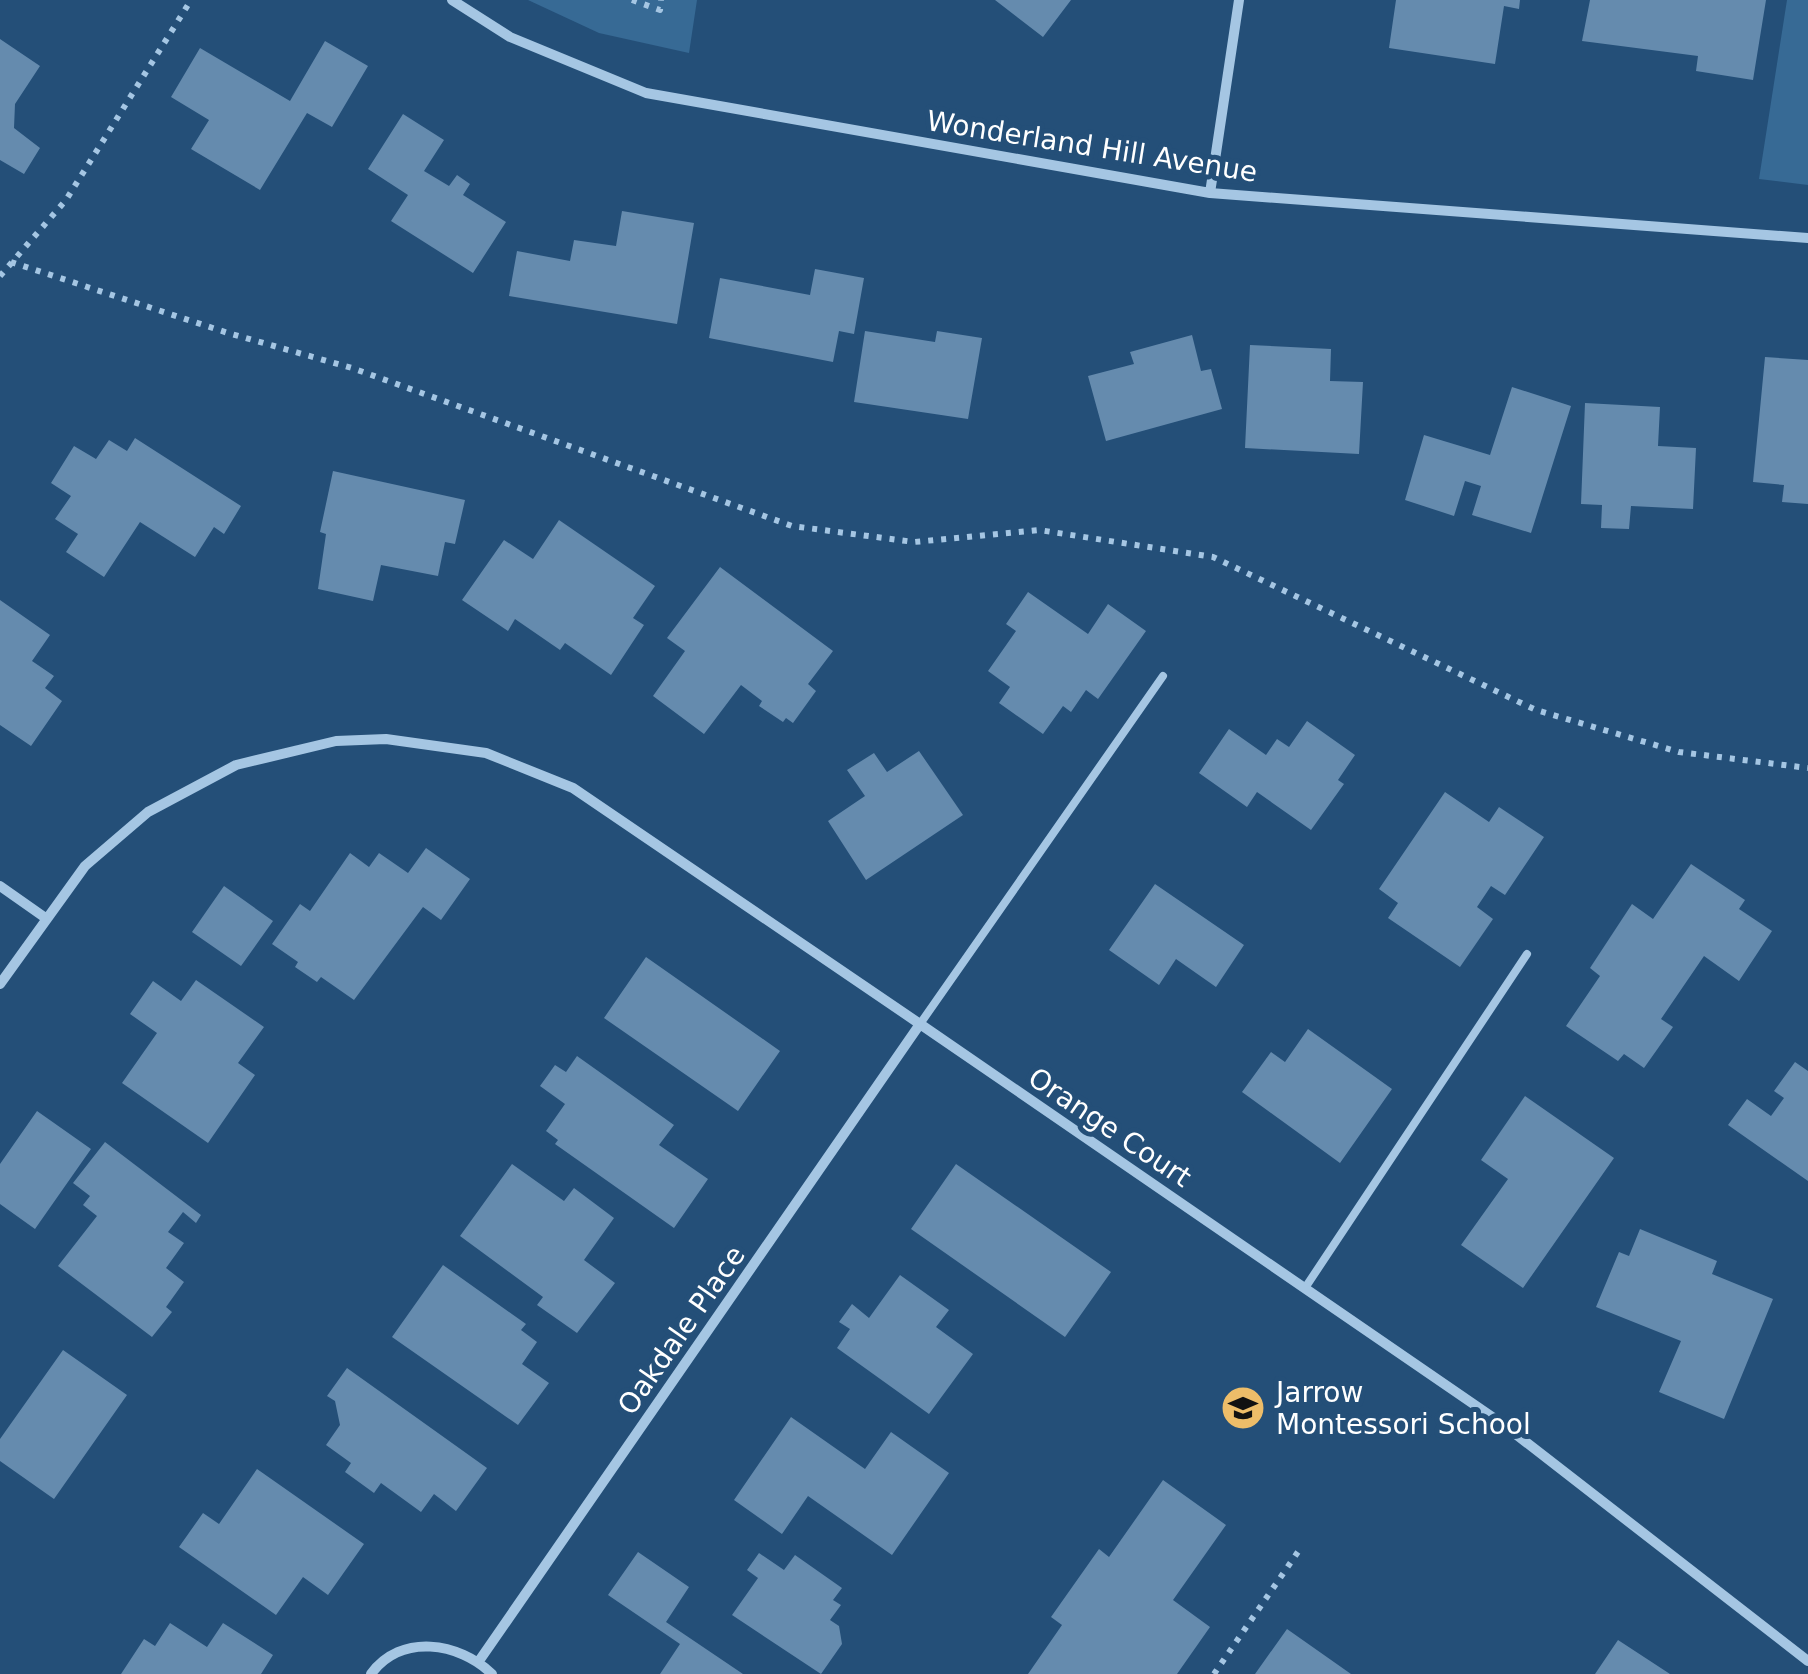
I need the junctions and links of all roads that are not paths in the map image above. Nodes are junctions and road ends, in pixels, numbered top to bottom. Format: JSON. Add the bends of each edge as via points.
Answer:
{"nodes":[{"id":1,"x":452,"y":0,"type":"edge"},
{"id":2,"x":1238,"y":0,"type":"edge"},
{"id":3,"x":1210,"y":193,"type":"junction"},
{"id":4,"x":1808,"y":238,"type":"edge"},
{"id":5,"x":1162,"y":676,"type":"dead end"},
{"id":6,"x":0,"y":886,"type":"edge"},
{"id":7,"x":47,"y":919,"type":"junction"},
{"id":8,"x":1527,"y":954,"type":"dead end"},
{"id":9,"x":0,"y":984,"type":"edge"},
{"id":10,"x":920,"y":1024,"type":"junction"},
{"id":11,"x":1305,"y":1288,"type":"junction"},
{"id":12,"x":478,"y":1661,"type":"junction"},
{"id":13,"x":1808,"y":1661,"type":"edge"},
{"id":14,"x":371,"y":1674,"type":"edge"},
{"id":15,"x":492,"y":1674,"type":"edge"}],
"edges":[{"from":1,"to":3,"type":"street","name":"Wonderland Hill Avenue","via":[[510,37],[646,92]]},
{"from":2,"to":3,"type":"street"},
{"from":3,"to":4,"type":"street","name":"Wonderland Hill Avenue"},
{"from":5,"to":10,"type":"lane"},
{"from":6,"to":7,"type":"street"},
{"from":7,"to":9,"type":"street","name":"Orange Court"},
{"from":7,"to":10,"type":"street","name":"Orange Court","via":[[85,866],[148,812],[236,765],[336,741],[386,739],[486,753],[574,788]]},
{"from":8,"to":11,"type":"lane"},
{"from":10,"to":11,"type":"street","name":"Orange Court"},
{"from":10,"to":12,"type":"street","name":"Oakdale Place"},
{"from":11,"to":13,"type":"street","name":"Orange Court","via":[[1504,1425]]},
{"from":12,"to":14,"type":"street","via":[[427,1646],[400,1651]]},
{"from":12,"to":15,"type":"street"}]}
